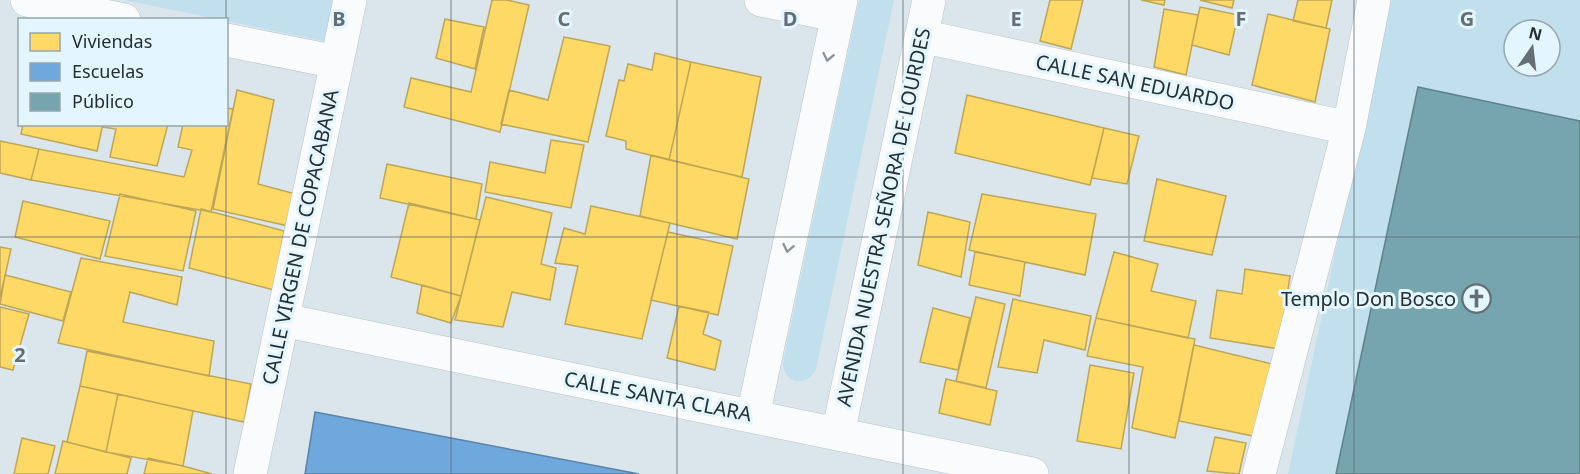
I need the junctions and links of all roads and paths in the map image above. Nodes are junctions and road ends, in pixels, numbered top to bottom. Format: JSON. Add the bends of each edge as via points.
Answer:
{"nodes":[{"id":1,"x":27,"y":0,"type":"edge"},
{"id":2,"x":350,"y":0,"type":"edge"},
{"id":3,"x":761,"y":0,"type":"edge"},
{"id":4,"x":929,"y":0,"type":"edge"},
{"id":5,"x":1374,"y":0,"type":"edge"},
{"id":6,"x":839,"y":8,"type":"edge"},
{"id":7,"x":114,"y":18,"type":"edge"},
{"id":8,"x":921,"y":36,"type":"junction"},
{"id":9,"x":228,"y":40,"type":"edge"},
{"id":10,"x":337,"y":62,"type":"junction"},
{"id":11,"x":1349,"y":128,"type":"junction"},
{"id":12,"x":283,"y":320,"type":"junction"},
{"id":13,"x":753,"y":416,"type":"junction"},
{"id":14,"x":838,"y":434,"type":"junction"},
{"id":15,"x":250,"y":474,"type":"edge"},
{"id":16,"x":1032,"y":474,"type":"edge"},
{"id":17,"x":1259,"y":474,"type":"edge"}],
"edges":[{"from":1,"to":7,"type":"street"},
{"from":2,"to":10,"type":"street","name":"CALLE VIRGEN DE COPACABANA"},
{"from":3,"to":6,"type":"street"},
{"from":4,"to":8,"type":"street","name":"AVENIDA NUESTRA SEÑORA DE LOURDES"},
{"from":5,"to":11,"type":"street"},
{"from":6,"to":13,"type":"street","one_way":true},
{"from":8,"to":11,"type":"street","name":"CALLE SAN EDUARDO"},
{"from":8,"to":14,"type":"street","name":"AVENIDA NUESTRA SEÑORA DE LOURDES"},
{"from":9,"to":10,"type":"street"},
{"from":10,"to":12,"type":"street","name":"CALLE VIRGEN DE COPACABANA"},
{"from":11,"to":17,"type":"street"},
{"from":12,"to":13,"type":"street","name":"CALLE SANTA CLARA"},
{"from":12,"to":15,"type":"street","name":"CALLE VIRGEN DE COPACABANA"},
{"from":13,"to":14,"type":"street","name":"CALLE SANTA CLARA"},
{"from":14,"to":16,"type":"street","name":"CALLE SANTA CLARA"}]}
